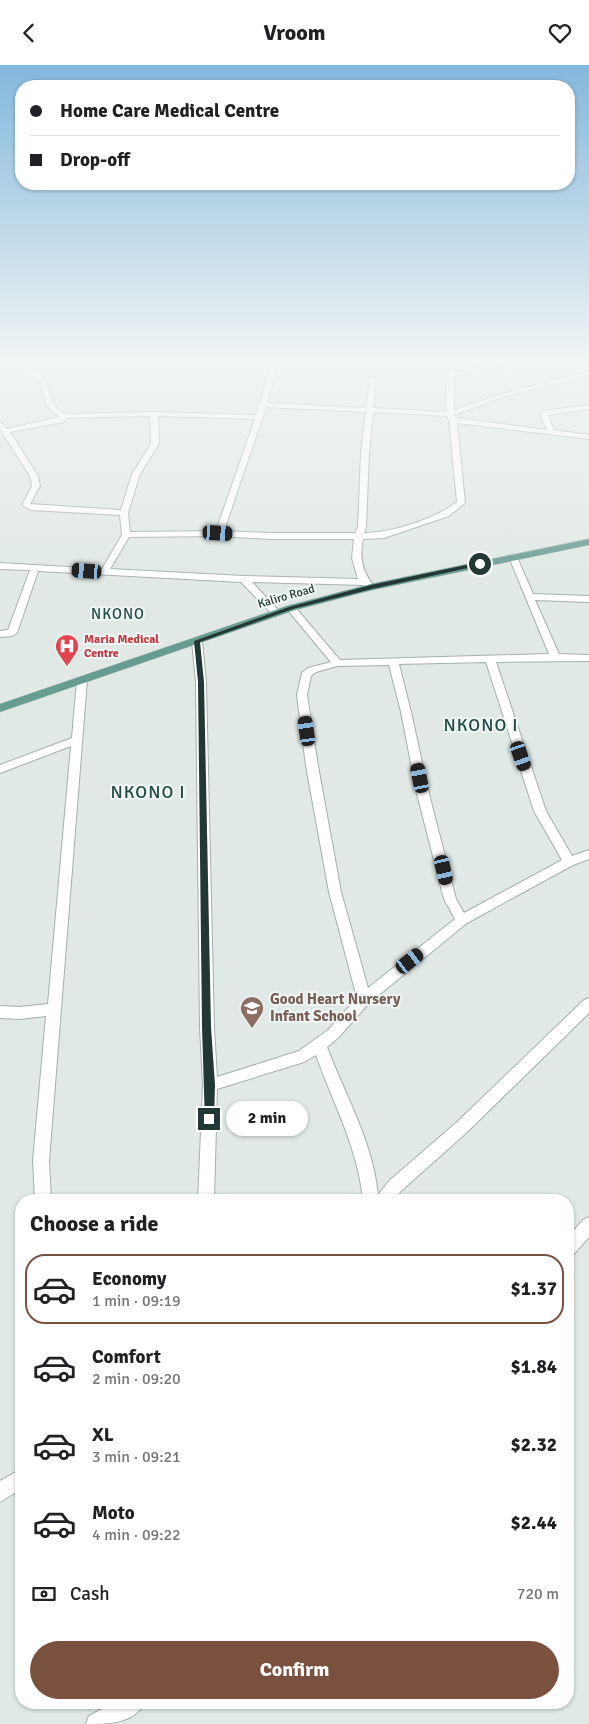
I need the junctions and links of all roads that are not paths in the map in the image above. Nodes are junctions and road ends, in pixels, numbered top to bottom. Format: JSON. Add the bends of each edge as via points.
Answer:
{"nodes":[{"id":1,"x":9,"y":436,"type":"edge"},
{"id":2,"x":155,"y":436,"type":"edge"},
{"id":3,"x":250,"y":436,"type":"edge"},
{"id":4,"x":367,"y":436,"type":"edge"},
{"id":5,"x":454,"y":436,"type":"edge"},
{"id":6,"x":124,"y":513,"type":"junction"},
{"id":7,"x":218,"y":533,"type":"junction"},
{"id":8,"x":126,"y":535,"type":"junction"},
{"id":9,"x":358,"y":537,"type":"junction"},
{"id":10,"x":589,"y":542,"type":"edge"},
{"id":11,"x":512,"y":557,"type":"junction"},
{"id":12,"x":0,"y":566,"type":"edge"},
{"id":13,"x":35,"y":568,"type":"junction"},
{"id":14,"x":104,"y":572,"type":"junction"},
{"id":15,"x":244,"y":579,"type":"junction"},
{"id":16,"x":368,"y":585,"type":"junction"},
{"id":17,"x":529,"y":597,"type":"junction"},
{"id":18,"x":589,"y":599,"type":"edge"},
{"id":19,"x":291,"y":608,"type":"junction"},
{"id":20,"x":276,"y":613,"type":"junction"},
{"id":21,"x":0,"y":634,"type":"edge"},
{"id":22,"x":197,"y":641,"type":"junction"},
{"id":23,"x":555,"y":657,"type":"junction"},
{"id":24,"x":589,"y":658,"type":"edge"},
{"id":25,"x":490,"y":659,"type":"junction"},
{"id":26,"x":393,"y":662,"type":"junction"},
{"id":27,"x":337,"y":663,"type":"junction"},
{"id":28,"x":82,"y":680,"type":"junction"},
{"id":29,"x":0,"y":708,"type":"edge"},
{"id":30,"x":77,"y":740,"type":"junction"},
{"id":31,"x":0,"y":769,"type":"edge"},
{"id":32,"x":589,"y":854,"type":"edge"},
{"id":33,"x":569,"y":862,"type":"junction"},
{"id":34,"x":462,"y":920,"type":"junction"},
{"id":35,"x":364,"y":999,"type":"junction"},
{"id":36,"x":589,"y":1004,"type":"edge"},
{"id":37,"x":54,"y":1009,"type":"junction"},
{"id":38,"x":0,"y":1012,"type":"edge"},
{"id":39,"x":319,"y":1045,"type":"junction"},
{"id":40,"x":210,"y":1085,"type":"junction"},
{"id":41,"x":43,"y":1194,"type":"edge"},
{"id":42,"x":206,"y":1194,"type":"edge"},
{"id":43,"x":371,"y":1194,"type":"edge"},
{"id":44,"x":389,"y":1194,"type":"edge"},
{"id":45,"x":589,"y":1225,"type":"edge"},
{"id":46,"x":574,"y":1241,"type":"edge"},
{"id":47,"x":15,"y":1482,"type":"edge"},
{"id":48,"x":0,"y":1492,"type":"edge"},
{"id":49,"x":123,"y":1709,"type":"edge"},
{"id":50,"x":97,"y":1724,"type":"edge"}],
"edges":[{"from":1,"to":6,"type":"street","via":[[34,476],[36,486],[26,505],[31,508]]},
{"from":2,"to":6,"type":"street","via":[[155,444],[136,474]]},
{"from":3,"to":7,"type":"street"},
{"from":4,"to":9,"type":"street","via":[[362,527]]},
{"from":5,"to":9,"type":"street","via":[[461,494],[458,507],[395,533]]},
{"from":6,"to":8,"type":"street"},
{"from":7,"to":8,"type":"street"},
{"from":7,"to":9,"type":"street"},
{"from":8,"to":14,"type":"street"},
{"from":9,"to":16,"type":"street","via":[[357,558]]},
{"from":10,"to":11,"type":"main road","name":"Kaliro Road"},
{"from":11,"to":16,"type":"main road","name":"Kaliro Road"},
{"from":11,"to":17,"type":"street"},
{"from":12,"to":13,"type":"street"},
{"from":13,"to":14,"type":"street"},
{"from":13,"to":21,"type":"street","via":[[12,633]]},
{"from":14,"to":15,"type":"street"},
{"from":15,"to":16,"type":"street"},
{"from":15,"to":20,"type":"street"},
{"from":16,"to":19,"type":"main road","name":"Kaliro Road"},
{"from":17,"to":18,"type":"street"},
{"from":17,"to":23,"type":"street"},
{"from":19,"to":20,"type":"main road","name":"Kaliro Road"},
{"from":19,"to":27,"type":"street"},
{"from":20,"to":22,"type":"main road","name":"Kaliro Road"},
{"from":22,"to":28,"type":"main road","name":"Kaliro Road"},
{"from":22,"to":40,"type":"street","via":[[201,682]]},
{"from":23,"to":24,"type":"street"},
{"from":23,"to":25,"type":"street"},
{"from":25,"to":26,"type":"street"},
{"from":25,"to":33,"type":"street","via":[[540,811]]},
{"from":26,"to":27,"type":"street"},
{"from":26,"to":34,"type":"street","via":[[450,899]]},
{"from":27,"to":35,"type":"street","via":[[312,669],[306,675],[302,695],[336,892]]},
{"from":28,"to":29,"type":"main road","name":"Kaliro Road"},
{"from":28,"to":30,"type":"street"},
{"from":30,"to":31,"type":"street"},
{"from":30,"to":37,"type":"street"},
{"from":32,"to":33,"type":"street"},
{"from":33,"to":34,"type":"street"},
{"from":34,"to":35,"type":"street"},
{"from":35,"to":39,"type":"street"},
{"from":36,"to":44,"type":"street"},
{"from":37,"to":38,"type":"street"},
{"from":37,"to":41,"type":"street","via":[[41,1161]]},
{"from":39,"to":40,"type":"street","via":[[304,1056]]},
{"from":39,"to":43,"type":"street","via":[[360,1149]]},
{"from":40,"to":42,"type":"street"},
{"from":45,"to":46,"type":"street"},
{"from":47,"to":48,"type":"street"},
{"from":49,"to":50,"type":"street"}]}
